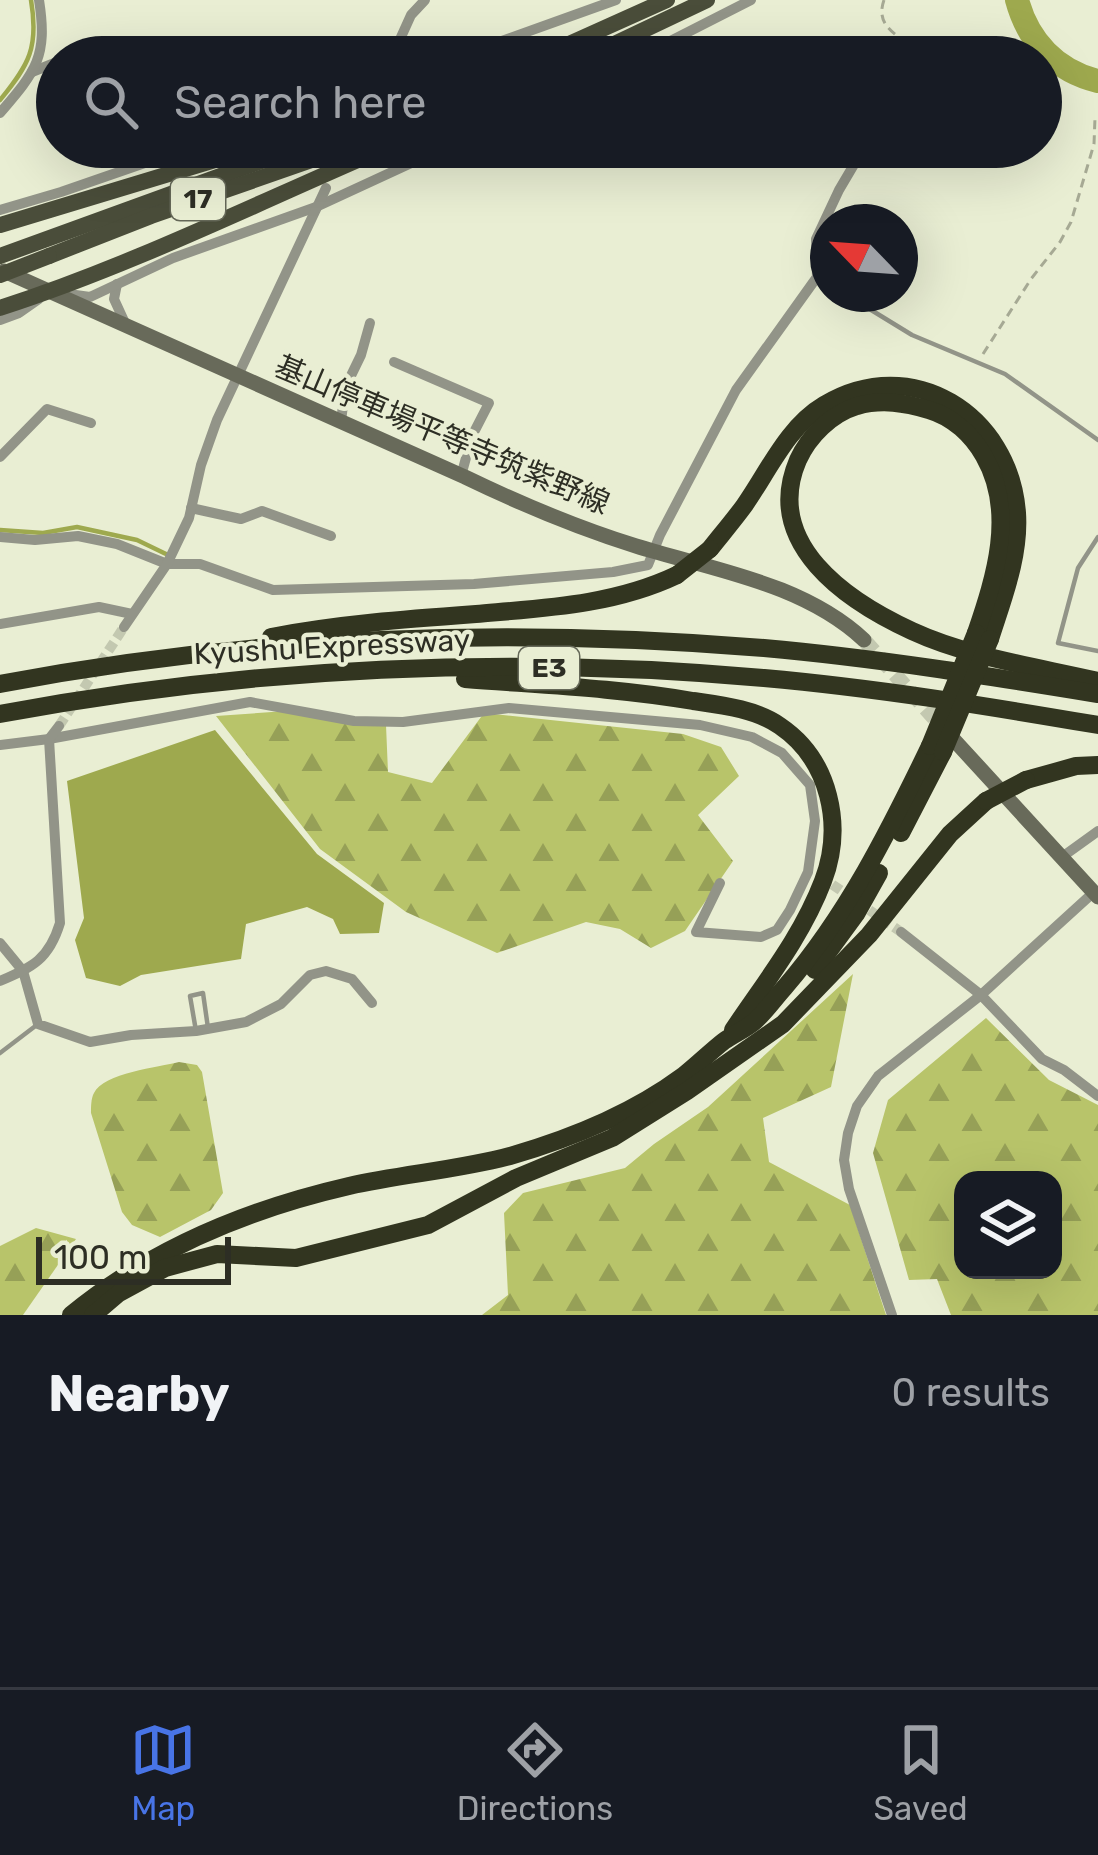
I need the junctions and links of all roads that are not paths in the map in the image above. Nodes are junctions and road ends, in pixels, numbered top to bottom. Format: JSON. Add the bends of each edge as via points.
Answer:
{"nodes":[{"id":1,"x":39,"y":0,"type":"edge"},
{"id":2,"x":425,"y":0,"type":"edge"},
{"id":3,"x":616,"y":0,"type":"edge"},
{"id":4,"x":667,"y":0,"type":"edge"},
{"id":5,"x":707,"y":0,"type":"edge"},
{"id":6,"x":751,"y":0,"type":"edge"},
{"id":7,"x":43,"y":36,"type":"edge"},
{"id":8,"x":402,"y":36,"type":"edge"},
{"id":9,"x":516,"y":36,"type":"edge"},
{"id":10,"x":587,"y":36,"type":"edge"},
{"id":11,"x":631,"y":36,"type":"edge"},
{"id":12,"x":673,"y":36,"type":"edge"},
{"id":13,"x":36,"y":59,"type":"edge"},
{"id":14,"x":36,"y":70,"type":"edge"},
{"id":15,"x":32,"y":72,"type":"junction"},
{"id":16,"x":0,"y":113,"type":"edge"},
{"id":17,"x":131,"y":168,"type":"edge"},
{"id":18,"x":189,"y":168,"type":"edge"},
{"id":19,"x":242,"y":168,"type":"edge"},
{"id":20,"x":289,"y":168,"type":"edge"},
{"id":21,"x":339,"y":168,"type":"edge"},
{"id":22,"x":400,"y":168,"type":"edge"},
{"id":23,"x":852,"y":168,"type":"edge"},
{"id":24,"x":326,"y":188,"type":"dead end"},
{"id":25,"x":832,"y":204,"type":"edge"},
{"id":26,"x":316,"y":207,"type":"junction"},
{"id":27,"x":0,"y":210,"type":"edge"},
{"id":28,"x":0,"y":225,"type":"edge"},
{"id":29,"x":0,"y":256,"type":"edge"},
{"id":30,"x":0,"y":272,"type":"edge"},
{"id":31,"x":118,"y":284,"type":"junction"},
{"id":32,"x":51,"y":291,"type":"junction"},
{"id":33,"x":810,"y":295,"type":"edge"},
{"id":34,"x":0,"y":308,"type":"edge"},
{"id":35,"x":874,"y":312,"type":"edge"},
{"id":36,"x":0,"y":320,"type":"edge"},
{"id":37,"x":124,"y":323,"type":"junction"},
{"id":38,"x":370,"y":323,"type":"dead end"},
{"id":39,"x":394,"y":362,"type":"dead end"},
{"id":40,"x":238,"y":376,"type":"junction"},
{"id":41,"x":341,"y":422,"type":"junction"},
{"id":42,"x":91,"y":423,"type":"dead end"},
{"id":43,"x":1098,"y":440,"type":"edge"},
{"id":44,"x":0,"y":457,"type":"edge"},
{"id":45,"x":461,"y":476,"type":"junction"},
{"id":46,"x":191,"y":508,"type":"junction"},
{"id":47,"x":331,"y":536,"type":"dead end"},
{"id":48,"x":0,"y":537,"type":"edge"},
{"id":49,"x":1098,"y":537,"type":"edge"},
{"id":50,"x":654,"y":551,"type":"junction"},
{"id":51,"x":167,"y":564,"type":"junction"},
{"id":52,"x":132,"y":614,"type":"junction"},
{"id":53,"x":0,"y":624,"type":"edge"},
{"id":54,"x":124,"y":627,"type":"tunnel mouth"},
{"id":55,"x":983,"y":636,"type":"junction"},
{"id":56,"x":864,"y":640,"type":"tunnel mouth"},
{"id":57,"x":1098,"y":651,"type":"edge"},
{"id":58,"x":131,"y":663,"type":"junction"},
{"id":59,"x":374,"y":671,"type":"junction"},
{"id":60,"x":1098,"y":681,"type":"edge"},
{"id":61,"x":0,"y":684,"type":"edge"},
{"id":62,"x":1098,"y":694,"type":"edge"},
{"id":63,"x":0,"y":714,"type":"edge"},
{"id":64,"x":934,"y":718,"type":"tunnel mouth"},
{"id":65,"x":1098,"y":725,"type":"edge"},
{"id":66,"x":59,"y":726,"type":"tunnel mouth"},
{"id":67,"x":50,"y":739,"type":"junction"},
{"id":68,"x":0,"y":745,"type":"edge"},
{"id":69,"x":1098,"y":765,"type":"edge"},
{"id":70,"x":1098,"y":831,"type":"edge"},
{"id":71,"x":1062,"y":857,"type":"junction"},
{"id":72,"x":720,"y":883,"type":"dead end"},
{"id":73,"x":1096,"y":895,"type":"edge"},
{"id":74,"x":902,"y":932,"type":"tunnel mouth"},
{"id":75,"x":0,"y":943,"type":"edge"},
{"id":76,"x":23,"y":971,"type":"junction"},
{"id":77,"x":0,"y":981,"type":"edge"},
{"id":78,"x":981,"y":995,"type":"junction"},
{"id":79,"x":371,"y":1003,"type":"dead end"},
{"id":80,"x":38,"y":1024,"type":"junction"},
{"id":81,"x":202,"y":1030,"type":"junction"},
{"id":82,"x":735,"y":1044,"type":"junction"},
{"id":83,"x":0,"y":1053,"type":"edge"},
{"id":84,"x":1098,"y":1096,"type":"edge"},
{"id":85,"x":71,"y":1315,"type":"edge"},
{"id":86,"x":93,"y":1315,"type":"edge"},
{"id":87,"x":892,"y":1315,"type":"edge"}],
"edges":[{"from":1,"to":7,"type":"street"},
{"from":2,"to":8,"type":"street"},
{"from":3,"to":9,"type":"street"},
{"from":4,"to":10,"type":"main road"},
{"from":5,"to":11,"type":"main road"},
{"from":6,"to":12,"type":"street"},
{"from":13,"to":15,"type":"street"},
{"from":14,"to":15,"type":"street"},
{"from":15,"to":16,"type":"street"},
{"from":17,"to":27,"type":"street"},
{"from":18,"to":28,"type":"main road"},
{"from":19,"to":29,"type":"main road","number":"17"},
{"from":20,"to":30,"type":"main road","number":"17","bridge":true},
{"from":21,"to":32,"type":"main road"},
{"from":22,"to":26,"type":"street"},
{"from":23,"to":25,"type":"street"},
{"from":24,"to":26,"type":"street"},
{"from":26,"to":31,"type":"street"},
{"from":26,"to":40,"type":"street"},
{"from":30,"to":32,"type":"main road","name":"基山停車場平等寺筑紫野線"},
{"from":31,"to":32,"type":"street","via":[[90,297]]},
{"from":31,"to":37,"type":"street","via":[[114,299]]},
{"from":32,"to":34,"type":"main road"},
{"from":32,"to":36,"type":"street"},
{"from":32,"to":37,"type":"main road","name":"基山停車場平等寺筑紫野線"},
{"from":33,"to":50,"type":"street","via":[[736,390]]},
{"from":35,"to":43,"type":"lane","via":[[1005,374]]},
{"from":37,"to":40,"type":"main road","name":"基山停車場平等寺筑紫野線"},
{"from":38,"to":41,"type":"street"},
{"from":39,"to":45,"type":"street","via":[[489,403]]},
{"from":40,"to":41,"type":"main road","name":"基山停車場平等寺筑紫野線"},
{"from":40,"to":46,"type":"street"},
{"from":41,"to":45,"type":"main road","name":"基山停車場平等寺筑紫野線"},
{"from":42,"to":44,"type":"street","via":[[47,409]]},
{"from":45,"to":50,"type":"main road","name":"基山停車場平等寺筑紫野線","via":[[541,514]]},
{"from":46,"to":47,"type":"street","via":[[242,519],[262,511]]},
{"from":46,"to":51,"type":"street"},
{"from":48,"to":51,"type":"street","via":[[78,536]]},
{"from":49,"to":57,"type":"lane","via":[[1078,568],[1058,643]]},
{"from":50,"to":51,"type":"street","via":[[648,565],[613,572],[353,589],[273,590],[200,564]]},
{"from":50,"to":56,"type":"main road","name":"基山停車場平等寺筑紫野線","via":[[787,592],[842,619]]},
{"from":51,"to":52,"type":"street"},
{"from":52,"to":53,"type":"street","via":[[99,607]]},
{"from":52,"to":54,"type":"street"},
{"from":55,"to":58,"type":"highway","bridge":true,"via":[[1016,543],[1016,494],[1000,449],[968,413],[931,393],[887,385],[820,407],[710,549],[646,590],[572,606],[335,625]]},
{"from":55,"to":60,"type":"highway","via":[[1001,514],[976,443],[940,413],[895,401],[837,416],[802,450],[791,488],[800,542],[824,576],[913,632]]},
{"from":55,"to":82,"type":"highway","bridge":true,"via":[[937,749],[883,843],[801,968]]},
{"from":58,"to":61,"type":"highway","name":"Kyushu Expressway","number":"E3"},
{"from":58,"to":62,"type":"highway","name":"Kyushu Expressway","number":"E3","via":[[335,643],[590,639],[856,658]]},
{"from":59,"to":63,"type":"highway","name":"Kyushu Expressway","number":"E3","via":[[134,692]]},
{"from":59,"to":65,"type":"highway","name":"Kyushu Expressway","number":"E3","via":[[588,668],[759,678]]},
{"from":59,"to":82,"type":"highway","via":[[731,707],[778,724],[804,748],[825,779],[833,821],[825,877]]},
{"from":64,"to":71,"type":"main road"},
{"from":66,"to":67,"type":"street"},
{"from":67,"to":68,"type":"street"},
{"from":67,"to":72,"type":"street","via":[[250,702],[354,721],[509,708],[752,736],[782,753],[810,785],[813,873],[777,930],[761,937],[696,932]]},
{"from":67,"to":76,"type":"street","via":[[60,923],[43,958]]},
{"from":69,"to":82,"type":"highway","bridge":true,"via":[[1026,780],[986,801],[783,1024]]},
{"from":70,"to":71,"type":"street"},
{"from":71,"to":73,"type":"main road"},
{"from":73,"to":78,"type":"street"},
{"from":74,"to":78,"type":"street"},
{"from":75,"to":76,"type":"street"},
{"from":76,"to":77,"type":"street"},
{"from":76,"to":80,"type":"street"},
{"from":78,"to":84,"type":"street","via":[[1042,1058]]},
{"from":78,"to":87,"type":"street","via":[[878,1076],[848,1133],[849,1189]]},
{"from":79,"to":81,"type":"street","via":[[352,979],[326,971],[245,1022]]},
{"from":80,"to":81,"type":"street","via":[[90,1042]]},
{"from":80,"to":83,"type":"lane"},
{"from":81,"to":81,"type":"lane","via":[[190,996],[202,993]]},
{"from":82,"to":85,"type":"highway","via":[[604,1122],[510,1156],[348,1186],[204,1234],[146,1262]]},
{"from":82,"to":86,"type":"highway","via":[[687,1090],[612,1138],[428,1226],[296,1258],[217,1254],[165,1268]]}]}
